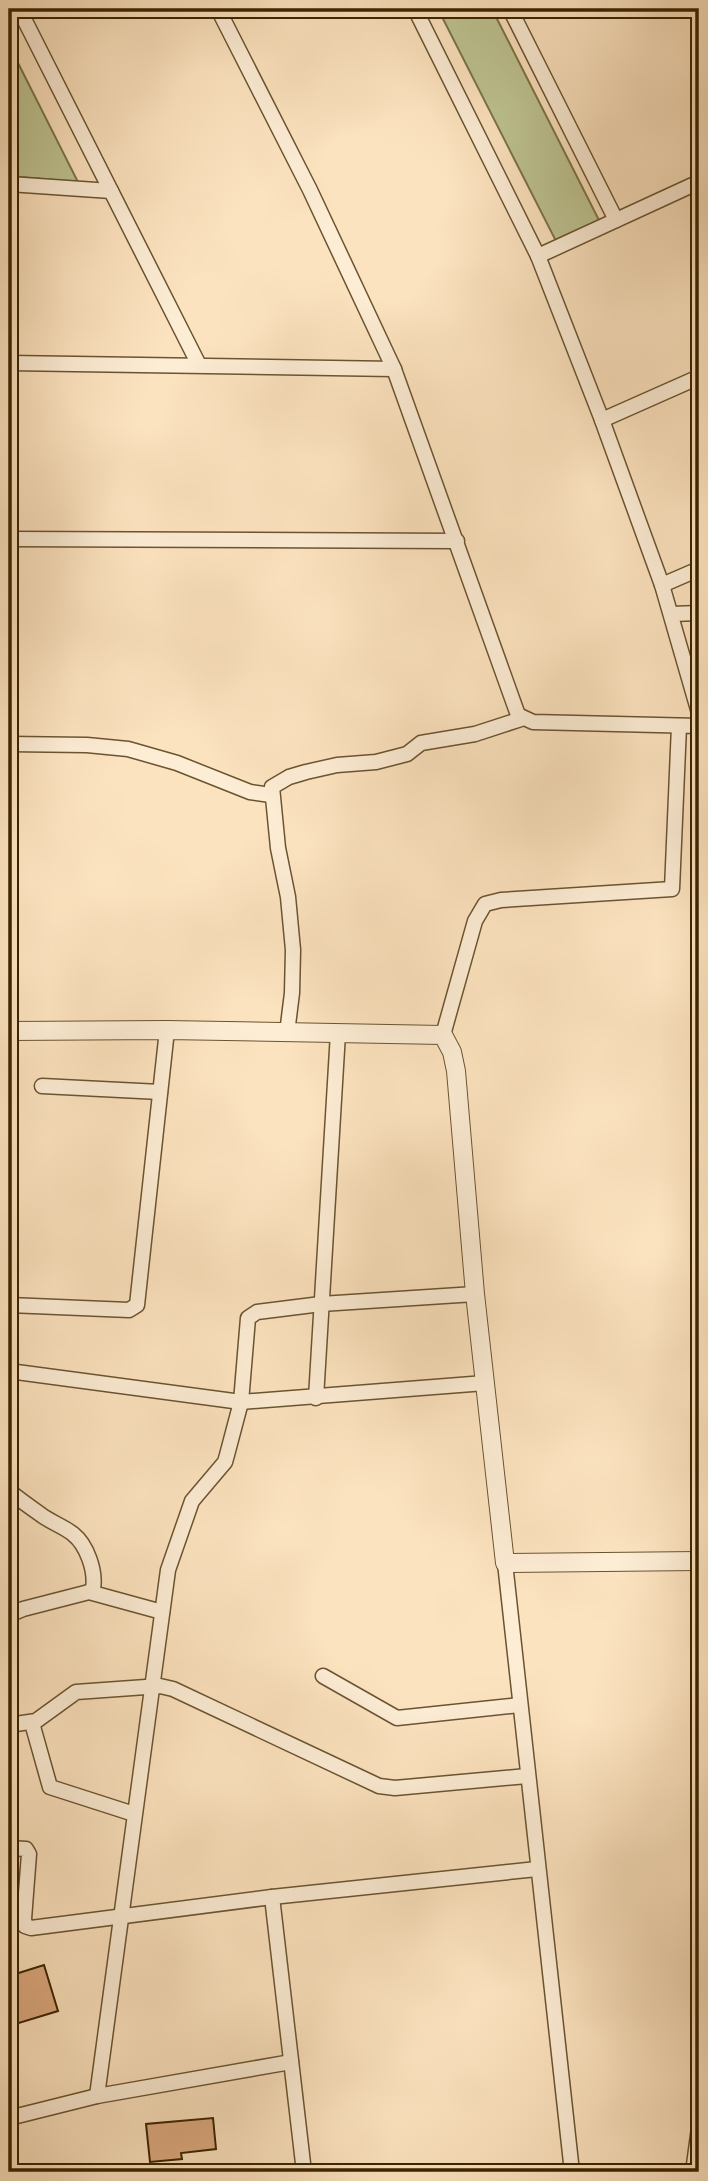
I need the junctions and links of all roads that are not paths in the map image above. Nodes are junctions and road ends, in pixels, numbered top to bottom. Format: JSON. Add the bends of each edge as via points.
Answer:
{"nodes":[{"id":1,"x":19,"y":9,"type":"edge"},
{"id":2,"x":218,"y":9,"type":"edge"},
{"id":3,"x":415,"y":9,"type":"edge"},
{"id":4,"x":510,"y":9,"type":"edge"},
{"id":5,"x":699,"y":182,"type":"edge"},
{"id":6,"x":9,"y":184,"type":"edge"},
{"id":7,"x":111,"y":191,"type":"junction"},
{"id":8,"x":616,"y":220,"type":"junction"},
{"id":9,"x":538,"y":256,"type":"junction"},
{"id":10,"x":9,"y":362,"type":"edge"},
{"id":11,"x":200,"y":365,"type":"junction"},
{"id":12,"x":394,"y":369,"type":"junction"},
{"id":13,"x":699,"y":377,"type":"edge"},
{"id":14,"x":602,"y":420,"type":"junction"},
{"id":15,"x":9,"y":539,"type":"edge"},
{"id":16,"x":457,"y":541,"type":"junction"},
{"id":17,"x":699,"y":569,"type":"edge"},
{"id":18,"x":662,"y":585,"type":"junction"},
{"id":19,"x":699,"y":613,"type":"edge"},
{"id":20,"x":672,"y":614,"type":"junction"},
{"id":21,"x":699,"y":713,"type":"edge"},
{"id":22,"x":521,"y":719,"type":"junction"},
{"id":23,"x":679,"y":726,"type":"junction"},
{"id":24,"x":699,"y":726,"type":"edge"},
{"id":25,"x":9,"y":744,"type":"edge"},
{"id":26,"x":271,"y":795,"type":"junction"},
{"id":27,"x":167,"y":1030,"type":"junction"},
{"id":28,"x":9,"y":1031,"type":"edge"},
{"id":29,"x":287,"y":1033,"type":"junction"},
{"id":30,"x":338,"y":1033,"type":"junction"},
{"id":31,"x":443,"y":1035,"type":"junction"},
{"id":32,"x":42,"y":1086,"type":"dead end"},
{"id":33,"x":160,"y":1091,"type":"junction"},
{"id":34,"x":475,"y":1294,"type":"junction"},
{"id":35,"x":321,"y":1304,"type":"junction"},
{"id":36,"x":9,"y":1305,"type":"edge"},
{"id":37,"x":9,"y":1371,"type":"edge"},
{"id":38,"x":485,"y":1383,"type":"junction"},
{"id":39,"x":316,"y":1398,"type":"junction"},
{"id":40,"x":241,"y":1402,"type":"junction"},
{"id":41,"x":9,"y":1492,"type":"edge"},
{"id":42,"x":699,"y":1561,"type":"edge"},
{"id":43,"x":505,"y":1563,"type":"junction"},
{"id":44,"x":89,"y":1592,"type":"junction"},
{"id":45,"x":162,"y":1612,"type":"junction"},
{"id":46,"x":9,"y":1615,"type":"edge"},
{"id":47,"x":323,"y":1676,"type":"dead end"},
{"id":48,"x":151,"y":1686,"type":"junction"},
{"id":49,"x":520,"y":1705,"type":"junction"},
{"id":50,"x":32,"y":1723,"type":"junction"},
{"id":51,"x":9,"y":1724,"type":"edge"},
{"id":52,"x":527,"y":1776,"type":"junction"},
{"id":53,"x":134,"y":1814,"type":"junction"},
{"id":54,"x":9,"y":1848,"type":"edge"},
{"id":55,"x":537,"y":1869,"type":"junction"},
{"id":56,"x":272,"y":1897,"type":"junction"},
{"id":57,"x":120,"y":1917,"type":"junction"},
{"id":58,"x":291,"y":2062,"type":"junction"},
{"id":59,"x":97,"y":2096,"type":"junction"},
{"id":60,"x":9,"y":2118,"type":"edge"},
{"id":61,"x":699,"y":2128,"type":"edge"},
{"id":62,"x":304,"y":2172,"type":"edge"},
{"id":63,"x":572,"y":2172,"type":"edge"},
{"id":64,"x":693,"y":2172,"type":"edge"}],
"edges":[{"from":1,"to":7,"type":"street"},
{"from":2,"to":12,"type":"street"},
{"from":3,"to":9,"type":"street"},
{"from":4,"to":8,"type":"street"},
{"from":5,"to":8,"type":"street"},
{"from":6,"to":7,"type":"street"},
{"from":7,"to":11,"type":"street"},
{"from":8,"to":9,"type":"street"},
{"from":9,"to":14,"type":"street"},
{"from":10,"to":11,"type":"street"},
{"from":11,"to":12,"type":"street"},
{"from":12,"to":16,"type":"street"},
{"from":13,"to":14,"type":"street"},
{"from":14,"to":18,"type":"street"},
{"from":15,"to":16,"type":"street"},
{"from":16,"to":22,"type":"street"},
{"from":17,"to":18,"type":"street"},
{"from":18,"to":20,"type":"street"},
{"from":19,"to":20,"type":"street"},
{"from":20,"to":21,"type":"street"},
{"from":22,"to":23,"type":"street"},
{"from":22,"to":26,"type":"street","via":[[475,734],[421,743],[407,754],[376,762],[337,765],[289,777],[274,785]]},
{"from":23,"to":24,"type":"street"},
{"from":23,"to":31,"type":"street","via":[[672,889],[485,904],[475,922]]},
{"from":25,"to":26,"type":"street","via":[[128,749],[250,792]]},
{"from":26,"to":29,"type":"street","via":[[292,936]]},
{"from":27,"to":28,"type":"street"},
{"from":27,"to":29,"type":"street"},
{"from":27,"to":33,"type":"street"},
{"from":29,"to":30,"type":"street"},
{"from":30,"to":31,"type":"street"},
{"from":30,"to":35,"type":"street"},
{"from":31,"to":34,"type":"street","via":[[456,1071]]},
{"from":32,"to":33,"type":"street"},
{"from":33,"to":36,"type":"street","via":[[137,1305],[129,1310]]},
{"from":34,"to":35,"type":"street"},
{"from":34,"to":38,"type":"street"},
{"from":35,"to":39,"type":"street"},
{"from":35,"to":40,"type":"street","via":[[257,1312],[248,1318]]},
{"from":37,"to":40,"type":"street"},
{"from":38,"to":39,"type":"street"},
{"from":38,"to":43,"type":"street"},
{"from":39,"to":40,"type":"street"},
{"from":40,"to":45,"type":"street","via":[[225,1462],[190,1506],[168,1570]]},
{"from":41,"to":44,"type":"street","via":[[80,1541],[92,1573],[94,1585]]},
{"from":42,"to":43,"type":"street"},
{"from":43,"to":49,"type":"street"},
{"from":44,"to":45,"type":"street"},
{"from":44,"to":46,"type":"street"},
{"from":45,"to":48,"type":"street"},
{"from":47,"to":49,"type":"street","via":[[397,1718]]},
{"from":48,"to":50,"type":"street","via":[[76,1692]]},
{"from":48,"to":52,"type":"street","via":[[173,1689],[379,1786]]},
{"from":48,"to":53,"type":"street"},
{"from":49,"to":52,"type":"street"},
{"from":50,"to":51,"type":"street"},
{"from":50,"to":53,"type":"street","via":[[50,1787]]},
{"from":52,"to":55,"type":"street"},
{"from":53,"to":57,"type":"street"},
{"from":54,"to":57,"type":"street","via":[[26,1849],[29,1854],[26,1927]]},
{"from":55,"to":56,"type":"street"},
{"from":55,"to":63,"type":"street"},
{"from":56,"to":57,"type":"street"},
{"from":56,"to":58,"type":"street"},
{"from":57,"to":59,"type":"street"},
{"from":58,"to":59,"type":"street"},
{"from":58,"to":62,"type":"street"},
{"from":59,"to":60,"type":"street"},
{"from":61,"to":64,"type":"street"}]}
